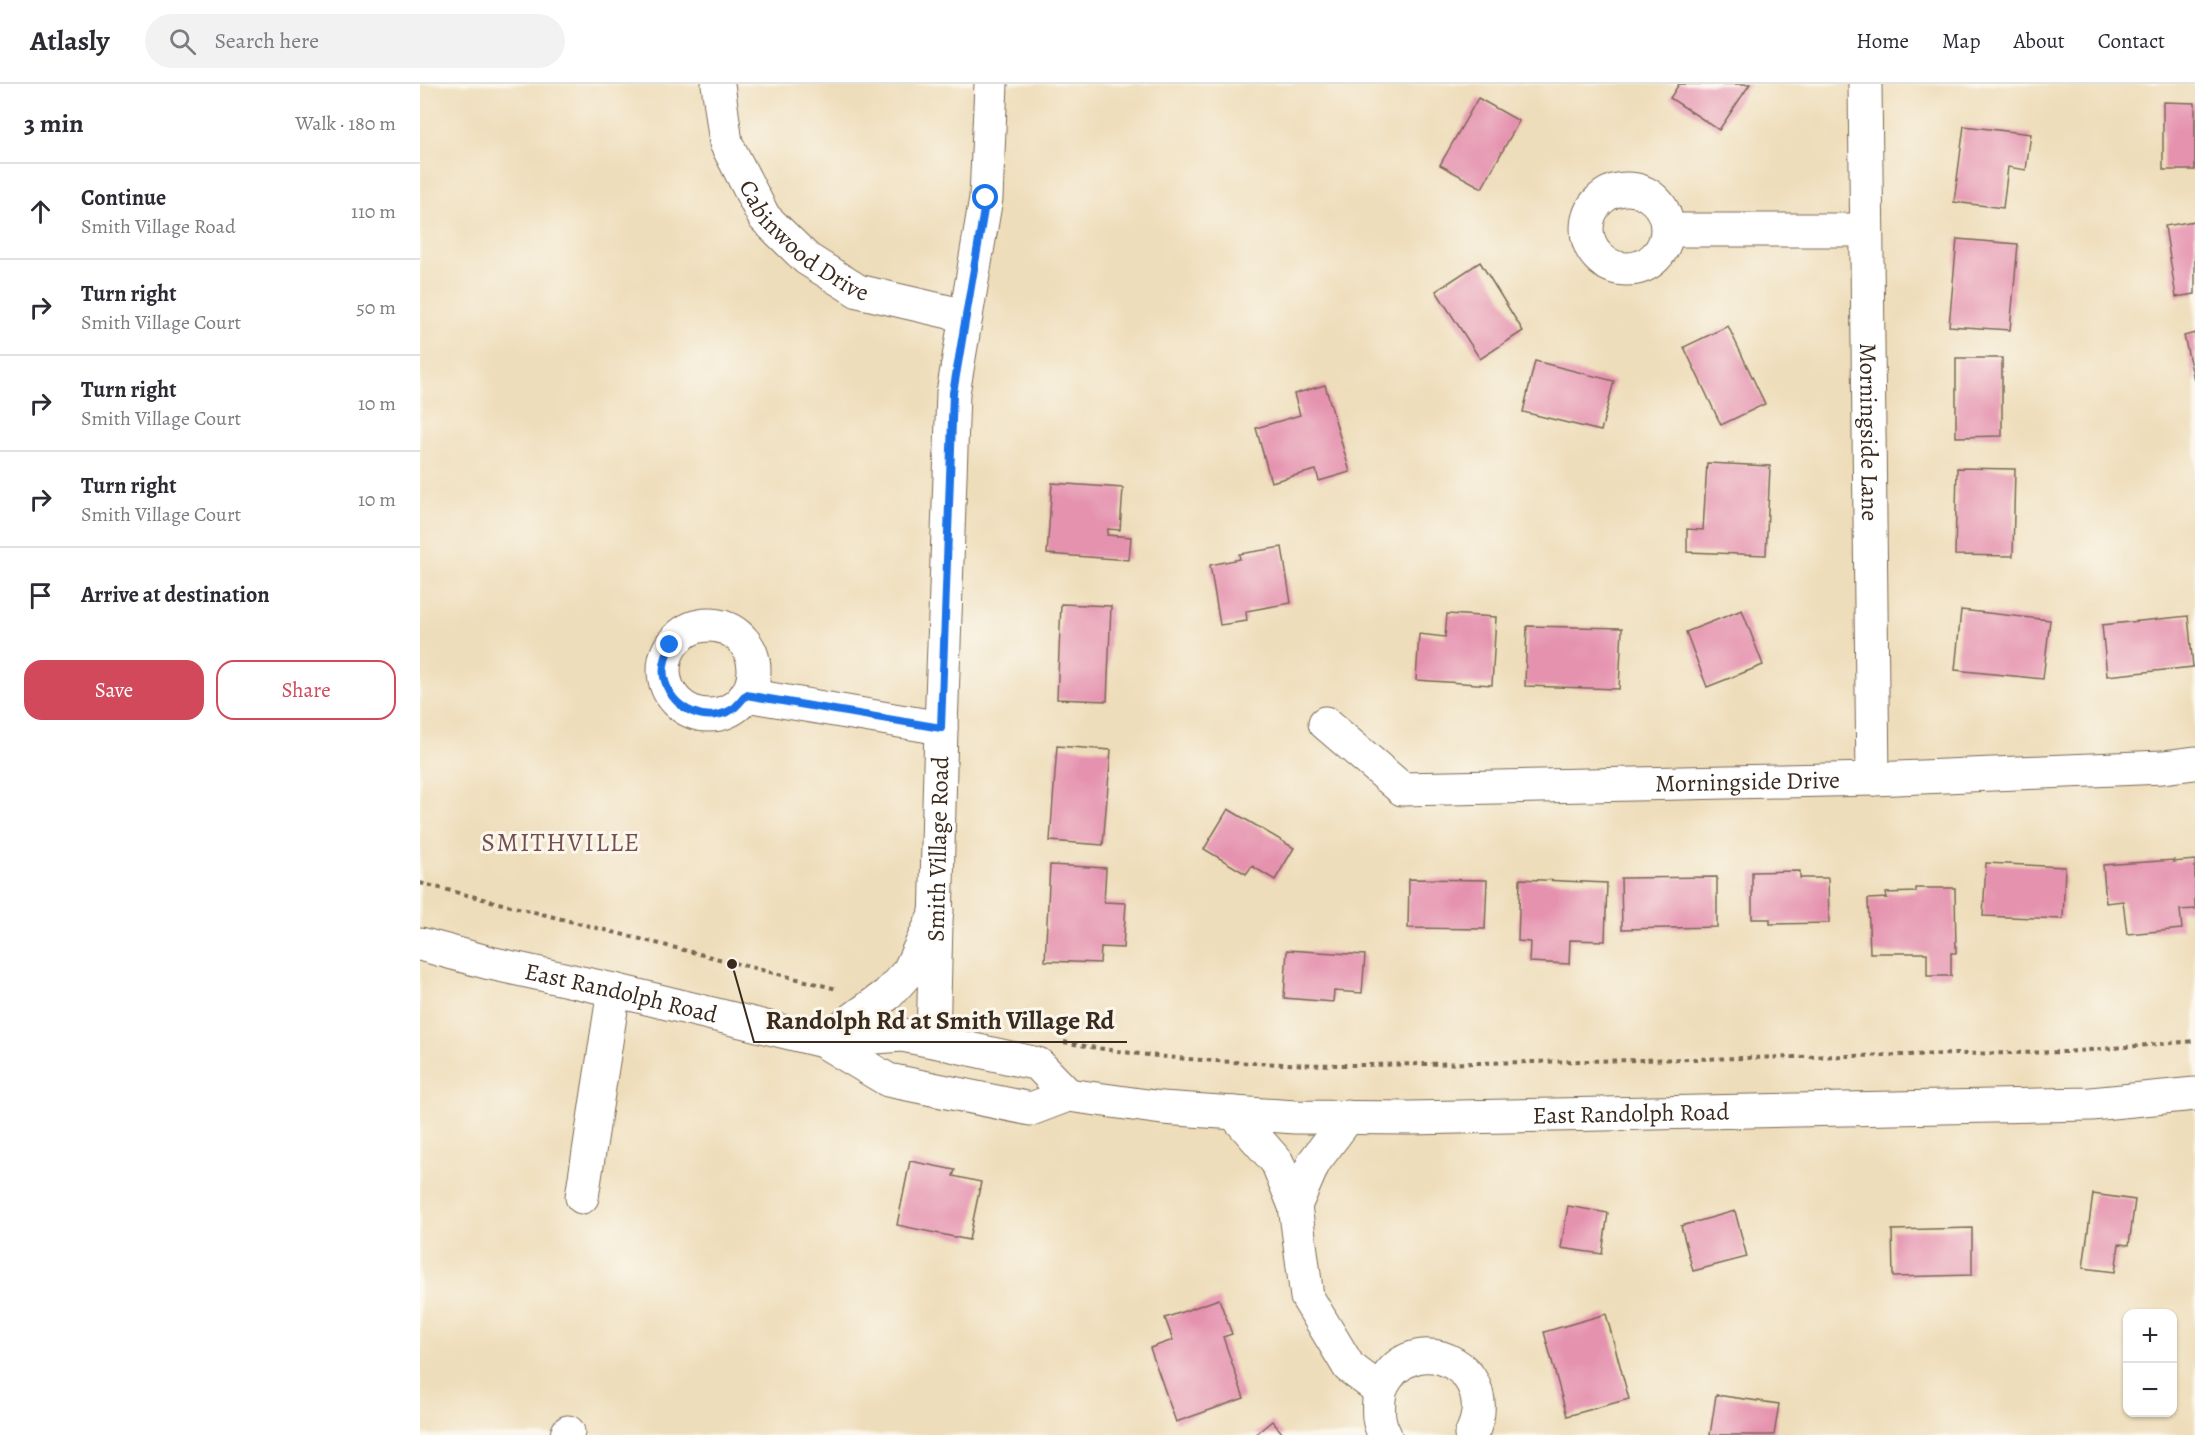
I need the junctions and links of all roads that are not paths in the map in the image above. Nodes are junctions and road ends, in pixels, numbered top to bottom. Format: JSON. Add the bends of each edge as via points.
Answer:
{"nodes":[{"id":1,"x":718,"y":84,"type":"edge"},
{"id":2,"x":991,"y":84,"type":"edge"},
{"id":3,"x":1865,"y":84,"type":"edge"},
{"id":4,"x":1668,"y":230,"type":"dead end"},
{"id":5,"x":1865,"y":230,"type":"junction"},
{"id":6,"x":966,"y":316,"type":"junction"},
{"id":7,"x":746,"y":695,"type":"dead end"},
{"id":8,"x":1325,"y":723,"type":"dead end"},
{"id":9,"x":941,"y":728,"type":"junction"},
{"id":10,"x":2195,"y":763,"type":"edge"},
{"id":11,"x":1873,"y":779,"type":"junction"},
{"id":12,"x":937,"y":911,"type":"junction"},
{"id":13,"x":420,"y":944,"type":"edge"},
{"id":14,"x":614,"y":990,"type":"junction"},
{"id":15,"x":823,"y":1041,"type":"junction"},
{"id":16,"x":933,"y":1041,"type":"junction"},
{"id":17,"x":2195,"y":1094,"type":"edge"},
{"id":18,"x":1068,"y":1095,"type":"junction"},
{"id":19,"x":1234,"y":1113,"type":"junction"},
{"id":20,"x":1348,"y":1117,"type":"junction"},
{"id":21,"x":582,"y":1197,"type":"dead end"},
{"id":22,"x":1295,"y":1206,"type":"junction"},
{"id":23,"x":1380,"y":1390,"type":"junction"},
{"id":24,"x":1385,"y":1435,"type":"edge"},
{"id":25,"x":1471,"y":1435,"type":"edge"}],
"edges":[{"from":1,"to":6,"type":"street","name":"Cabinwood Drive","via":[[726,143],[764,217],[807,259],[858,291]]},
{"from":2,"to":6,"type":"street","name":"Smith Village Road","via":[[986,198]]},
{"from":3,"to":5,"type":"street","name":"Morningside Lane"},
{"from":4,"to":5,"type":"street"},
{"from":5,"to":11,"type":"street","name":"Morningside Lane"},
{"from":6,"to":9,"type":"street","name":"Smith Village Road","via":[[953,393]]},
{"from":7,"to":9,"type":"street"},
{"from":8,"to":11,"type":"street","name":"Morningside Drive","via":[[1402,789]]},
{"from":9,"to":12,"type":"street","name":"Smith Village Road"},
{"from":10,"to":11,"type":"street","name":"Morningside Drive"},
{"from":12,"to":15,"type":"street","via":[[909,971],[888,994]]},
{"from":12,"to":16,"type":"street","name":"Smith Village Road"},
{"from":13,"to":14,"type":"street","name":"East Randolph Road"},
{"from":14,"to":15,"type":"street","name":"East Randolph Road"},
{"from":14,"to":21,"type":"street"},
{"from":15,"to":16,"type":"street","name":"East Randolph Road","via":[[902,1035]]},
{"from":15,"to":18,"type":"street","name":"East Randolph Road","via":[[888,1080],[1031,1109]]},
{"from":16,"to":18,"type":"street","name":"East Randolph Road","via":[[1038,1064]]},
{"from":17,"to":20,"type":"street","name":"East Randolph Road","via":[[2091,1104]]},
{"from":18,"to":19,"type":"street","name":"East Randolph Road"},
{"from":19,"to":20,"type":"street","name":"East Randolph Road"},
{"from":19,"to":22,"type":"street","via":[[1276,1162]]},
{"from":20,"to":22,"type":"street","via":[[1314,1162]]},
{"from":22,"to":23,"type":"street","via":[[1307,1297],[1349,1367]]},
{"from":23,"to":24,"type":"street","via":[[1378,1418]]},
{"from":23,"to":25,"type":"street","via":[[1392,1371],[1406,1361],[1439,1357],[1455,1363],[1468,1374],[1480,1405]]}]}
